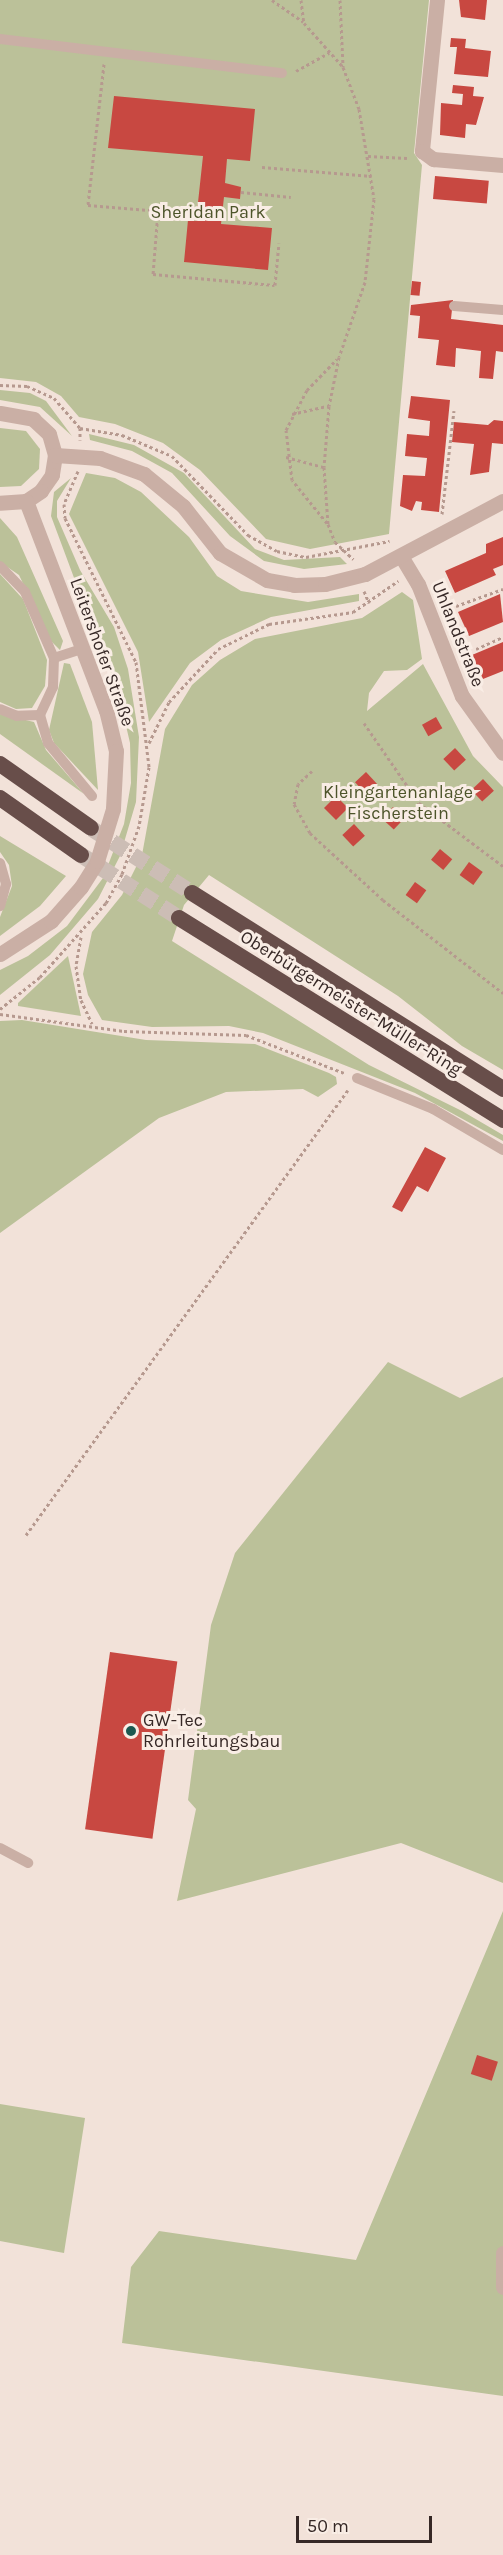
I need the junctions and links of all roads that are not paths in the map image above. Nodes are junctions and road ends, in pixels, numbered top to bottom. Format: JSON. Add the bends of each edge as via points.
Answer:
{"nodes":[{"id":1,"x":437,"y":0,"type":"edge"},
{"id":2,"x":0,"y":39,"type":"edge"},
{"id":3,"x":282,"y":73,"type":"road end"},
{"id":4,"x":503,"y":165,"type":"edge"},
{"id":5,"x":454,"y":306,"type":"dead end"},
{"id":6,"x":503,"y":310,"type":"edge"},
{"id":7,"x":0,"y":413,"type":"edge"},
{"id":8,"x":55,"y":455,"type":"junction"},
{"id":9,"x":26,"y":501,"type":"junction"},
{"id":10,"x":503,"y":501,"type":"edge"},
{"id":11,"x":0,"y":503,"type":"edge"},
{"id":12,"x":401,"y":556,"type":"junction"},
{"id":13,"x":0,"y":566,"type":"edge"},
{"id":14,"x":82,"y":649,"type":"junction"},
{"id":15,"x":54,"y":658,"type":"junction"},
{"id":16,"x":0,"y":709,"type":"edge"},
{"id":17,"x":40,"y":715,"type":"junction"},
{"id":18,"x":503,"y":753,"type":"edge"},
{"id":19,"x":0,"y":764,"type":"edge"},
{"id":20,"x":92,"y":796,"type":"dead end"},
{"id":21,"x":0,"y":798,"type":"edge"},
{"id":22,"x":0,"y":812,"type":"edge"},
{"id":23,"x":32,"y":822,"type":"junction"},
{"id":24,"x":92,"y":828,"type":"tunnel mouth"},
{"id":25,"x":81,"y":855,"type":"tunnel mouth"},
{"id":26,"x":0,"y":863,"type":"edge"},
{"id":27,"x":192,"y":893,"type":"tunnel mouth"},
{"id":28,"x":0,"y":906,"type":"edge"},
{"id":29,"x":178,"y":918,"type":"tunnel mouth"},
{"id":30,"x":0,"y":954,"type":"edge"},
{"id":31,"x":357,"y":1078,"type":"road end"},
{"id":32,"x":503,"y":1089,"type":"edge"},
{"id":33,"x":503,"y":1120,"type":"edge"},
{"id":34,"x":503,"y":1150,"type":"edge"},
{"id":35,"x":0,"y":1848,"type":"edge"},
{"id":36,"x":28,"y":1863,"type":"dead end"},
{"id":37,"x":503,"y":2253,"type":"edge"},
{"id":38,"x":503,"y":2288,"type":"edge"}],
"edges":[{"from":1,"to":4,"type":"street","via":[[422,151],[426,158]]},
{"from":2,"to":3,"type":"lane"},
{"from":5,"to":6,"type":"lane"},
{"from":7,"to":8,"type":"street","via":[[33,419],[49,434]]},
{"from":8,"to":9,"type":"street","via":[[48,483]]},
{"from":8,"to":12,"type":"street","via":[[79,456],[144,474],[183,506],[220,553],[267,580],[294,585],[325,584],[365,574]]},
{"from":9,"to":11,"type":"street"},
{"from":9,"to":14,"type":"street","name":"Leitershofer Straße"},
{"from":10,"to":12,"type":"street"},
{"from":12,"to":18,"type":"street","name":"Uhlandstraße","via":[[462,696]]},
{"from":13,"to":15,"type":"lane","via":[[25,592]]},
{"from":14,"to":15,"type":"lane"},
{"from":14,"to":30,"type":"street","name":"Leitershofer Straße","bridge":true,"via":[[106,710],[116,751],[113,809],[97,861],[81,887],[51,921]]},
{"from":15,"to":17,"type":"lane","via":[[53,687]]},
{"from":16,"to":17,"type":"lane","via":[[17,716]]},
{"from":17,"to":20,"type":"lane","via":[[48,743]]},
{"from":19,"to":24,"type":"highway"},
{"from":21,"to":23,"type":"highway"},
{"from":22,"to":23,"type":"highway"},
{"from":23,"to":25,"type":"highway"},
{"from":26,"to":28,"type":"lane","via":[[6,884]]},
{"from":27,"to":32,"type":"highway","name":"Oberbürgermeister-Müller-Ring"},
{"from":29,"to":33,"type":"highway","name":"Oberbürgermeister-Müller-Ring"},
{"from":31,"to":34,"type":"lane","via":[[433,1110]]},
{"from":35,"to":36,"type":"lane"},
{"from":37,"to":38,"type":"street"}]}
